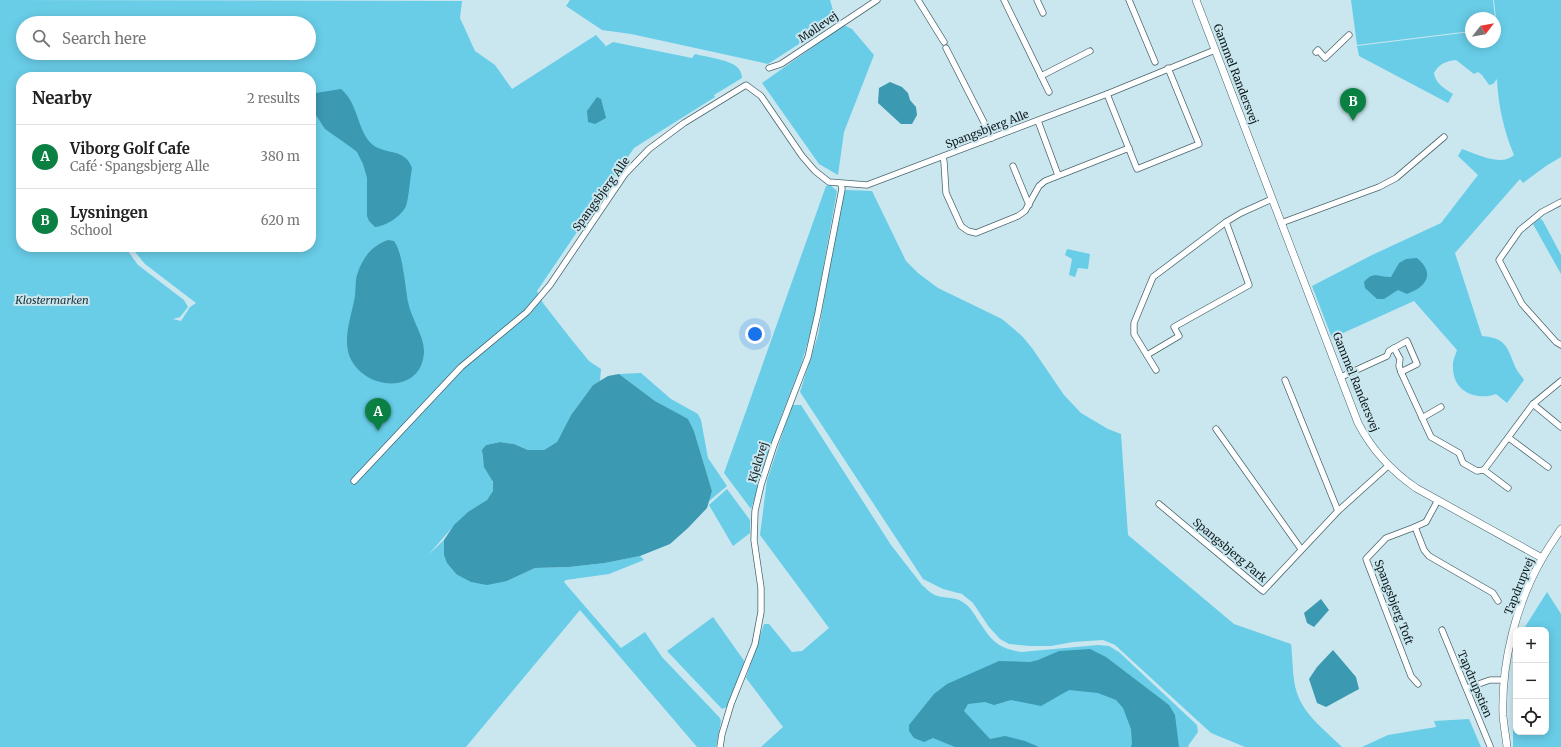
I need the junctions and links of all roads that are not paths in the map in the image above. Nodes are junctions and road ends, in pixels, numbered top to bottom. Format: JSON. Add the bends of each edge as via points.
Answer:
{"nodes":[{"id":1,"x":877,"y":0,"type":"edge"},
{"id":2,"x":918,"y":0,"type":"edge"},
{"id":3,"x":1004,"y":0,"type":"edge"},
{"id":4,"x":1037,"y":0,"type":"edge"},
{"id":5,"x":1129,"y":0,"type":"edge"},
{"id":6,"x":1196,"y":0,"type":"edge"},
{"id":7,"x":1044,"y":13,"type":"dead end"},
{"id":8,"x":1349,"y":35,"type":"dead end"},
{"id":9,"x":1215,"y":50,"type":"junction"},
{"id":10,"x":1090,"y":51,"type":"dead end"},
{"id":11,"x":1316,"y":52,"type":"dead end"},
{"id":12,"x":1155,"y":62,"type":"dead end"},
{"id":13,"x":769,"y":68,"type":"dead end"},
{"id":14,"x":1168,"y":68,"type":"junction"},
{"id":15,"x":1041,"y":76,"type":"junction"},
{"id":16,"x":1049,"y":92,"type":"dead end"},
{"id":17,"x":1107,"y":94,"type":"junction"},
{"id":18,"x":1038,"y":121,"type":"junction"},
{"id":19,"x":1444,"y":137,"type":"dead end"},
{"id":20,"x":992,"y":138,"type":"junction"},
{"id":21,"x":1129,"y":148,"type":"junction"},
{"id":22,"x":942,"y":157,"type":"junction"},
{"id":23,"x":1013,"y":166,"type":"dead end"},
{"id":24,"x":1058,"y":175,"type":"junction"},
{"id":25,"x":841,"y":184,"type":"junction"},
{"id":26,"x":1272,"y":199,"type":"junction"},
{"id":27,"x":1561,"y":202,"type":"edge"},
{"id":28,"x":1029,"y":205,"type":"junction"},
{"id":29,"x":1226,"y":222,"type":"junction"},
{"id":30,"x":1281,"y":223,"type":"junction"},
{"id":31,"x":1561,"y":345,"type":"edge"},
{"id":32,"x":1394,"y":348,"type":"junction"},
{"id":33,"x":1147,"y":355,"type":"junction"},
{"id":34,"x":1156,"y":370,"type":"dead end"},
{"id":35,"x":1401,"y":372,"type":"junction"},
{"id":36,"x":1341,"y":377,"type":"junction"},
{"id":37,"x":1285,"y":380,"type":"dead end"},
{"id":38,"x":1561,"y":381,"type":"edge"},
{"id":39,"x":1533,"y":404,"type":"junction"},
{"id":40,"x":1441,"y":407,"type":"dead end"},
{"id":41,"x":1422,"y":418,"type":"junction"},
{"id":42,"x":1561,"y":427,"type":"edge"},
{"id":43,"x":1216,"y":429,"type":"dead end"},
{"id":44,"x":1508,"y":438,"type":"junction"},
{"id":45,"x":1388,"y":466,"type":"junction"},
{"id":46,"x":1548,"y":467,"type":"dead end"},
{"id":47,"x":1484,"y":470,"type":"junction"},
{"id":48,"x":354,"y":481,"type":"dead end"},
{"id":49,"x":1508,"y":488,"type":"dead end"},
{"id":50,"x":1438,"y":500,"type":"junction"},
{"id":51,"x":1159,"y":504,"type":"dead end"},
{"id":52,"x":1338,"y":511,"type":"junction"},
{"id":53,"x":1415,"y":527,"type":"junction"},
{"id":54,"x":1561,"y":529,"type":"edge"},
{"id":55,"x":1302,"y":549,"type":"junction"},
{"id":56,"x":1542,"y":558,"type":"junction"},
{"id":57,"x":1498,"y":601,"type":"dead end"},
{"id":58,"x":1442,"y":630,"type":"dead end"},
{"id":59,"x":1504,"y":680,"type":"junction"},
{"id":60,"x":1418,"y":684,"type":"dead end"},
{"id":61,"x":1467,"y":688,"type":"junction"},
{"id":62,"x":1490,"y":746,"type":"dead end"},
{"id":63,"x":720,"y":747,"type":"edge"},
{"id":64,"x":1507,"y":747,"type":"edge"}],
"edges":[{"from":1,"to":13,"type":"street","name":"Møllevej","via":[[781,64]]},
{"from":2,"to":20,"type":"street","via":[[945,45]]},
{"from":3,"to":15,"type":"street"},
{"from":4,"to":7,"type":"street"},
{"from":5,"to":12,"type":"street"},
{"from":6,"to":9,"type":"street","name":"Gammel Randersvej"},
{"from":8,"to":11,"type":"street","via":[[1325,58],[1318,50]]},
{"from":9,"to":14,"type":"street","name":"Spangsbjerg Alle"},
{"from":9,"to":26,"type":"street","name":"Gammel Randersvej"},
{"from":10,"to":15,"type":"street"},
{"from":14,"to":17,"type":"street","name":"Spangsbjerg Alle"},
{"from":14,"to":21,"type":"street","via":[[1198,144],[1137,169]]},
{"from":15,"to":16,"type":"street"},
{"from":17,"to":18,"type":"street","name":"Spangsbjerg Alle"},
{"from":17,"to":21,"type":"street"},
{"from":18,"to":20,"type":"street","name":"Spangsbjerg Alle"},
{"from":18,"to":24,"type":"street","name":"Spangsbjerg Alle"},
{"from":19,"to":30,"type":"street","via":[[1396,178],[1379,187]]},
{"from":20,"to":22,"type":"street","name":"Spangsbjerg Alle"},
{"from":21,"to":24,"type":"street","name":"Spangsbjerg Alle"},
{"from":22,"to":25,"type":"street","name":"Spangsbjerg Alle","via":[[867,185]]},
{"from":22,"to":28,"type":"street","name":"Spangsbjerg Alle","via":[[946,193],[961,226],[968,231],[976,233],[1018,216]]},
{"from":23,"to":28,"type":"street"},
{"from":24,"to":28,"type":"street","name":"Spangsbjerg Alle","via":[[1039,186]]},
{"from":25,"to":48,"type":"street","name":"Spangsbjerg Alle","via":[[829,182],[815,171],[761,96],[746,85],[684,123],[649,149],[625,174],[539,299],[527,312],[461,366]]},
{"from":25,"to":63,"type":"street","name":"Kjeldvej","via":[[808,357],[774,445],[755,512],[754,540],[761,588],[761,612],[755,644],[731,704]]},
{"from":26,"to":29,"type":"street"},
{"from":26,"to":30,"type":"street","name":"Gammel Randersvej"},
{"from":27,"to":31,"type":"street","via":[[1542,212],[1520,230],[1499,260],[1522,304]]},
{"from":29,"to":33,"type":"street","via":[[1154,277],[1134,323],[1134,334]]},
{"from":29,"to":33,"type":"street","via":[[1249,285],[1174,327],[1179,336]]},
{"from":30,"to":36,"type":"street","name":"Gammel Randersvej"},
{"from":32,"to":35,"type":"street","via":[[1400,359]]},
{"from":32,"to":35,"type":"street","via":[[1407,341],[1417,364]]},
{"from":32,"to":36,"type":"street","via":[[1387,356]]},
{"from":33,"to":34,"type":"street"},
{"from":35,"to":41,"type":"street"},
{"from":36,"to":45,"type":"street","name":"Gammel Randersvej","via":[[1366,439]]},
{"from":37,"to":52,"type":"street"},
{"from":38,"to":39,"type":"street"},
{"from":39,"to":42,"type":"street"},
{"from":39,"to":44,"type":"street"},
{"from":40,"to":41,"type":"street"},
{"from":41,"to":47,"type":"street","via":[[1431,437],[1459,453],[1463,463],[1477,471]]},
{"from":43,"to":55,"type":"street"},
{"from":44,"to":46,"type":"street"},
{"from":44,"to":47,"type":"street"},
{"from":45,"to":50,"type":"street","name":"Gammel Randersvej","via":[[1406,481]]},
{"from":45,"to":52,"type":"street","name":"Spangsbjerg Park"},
{"from":47,"to":49,"type":"street"},
{"from":50,"to":53,"type":"street","name":"Spangsbjerg Toft","via":[[1426,522]]},
{"from":50,"to":56,"type":"street","name":"Gammel Randersvej"},
{"from":51,"to":55,"type":"street","name":"Spangsbjerg Park","via":[[1263,591]]},
{"from":52,"to":55,"type":"street","name":"Spangsbjerg Park"},
{"from":53,"to":57,"type":"street","via":[[1429,556],[1493,593]]},
{"from":53,"to":60,"type":"street","name":"Spangsbjerg Toft","via":[[1386,538],[1366,559],[1411,676]]},
{"from":54,"to":56,"type":"street","name":"Tapdrupvej"},
{"from":56,"to":59,"type":"street","name":"Tapdrupvej","via":[[1523,600],[1511,639]]},
{"from":58,"to":61,"type":"street","name":"Tapdrupstien"},
{"from":59,"to":61,"type":"street","via":[[1490,680]]},
{"from":59,"to":64,"type":"street","name":"Tapdrupvej","via":[[1503,716]]},
{"from":61,"to":62,"type":"street","name":"Tapdrupstien"}]}
